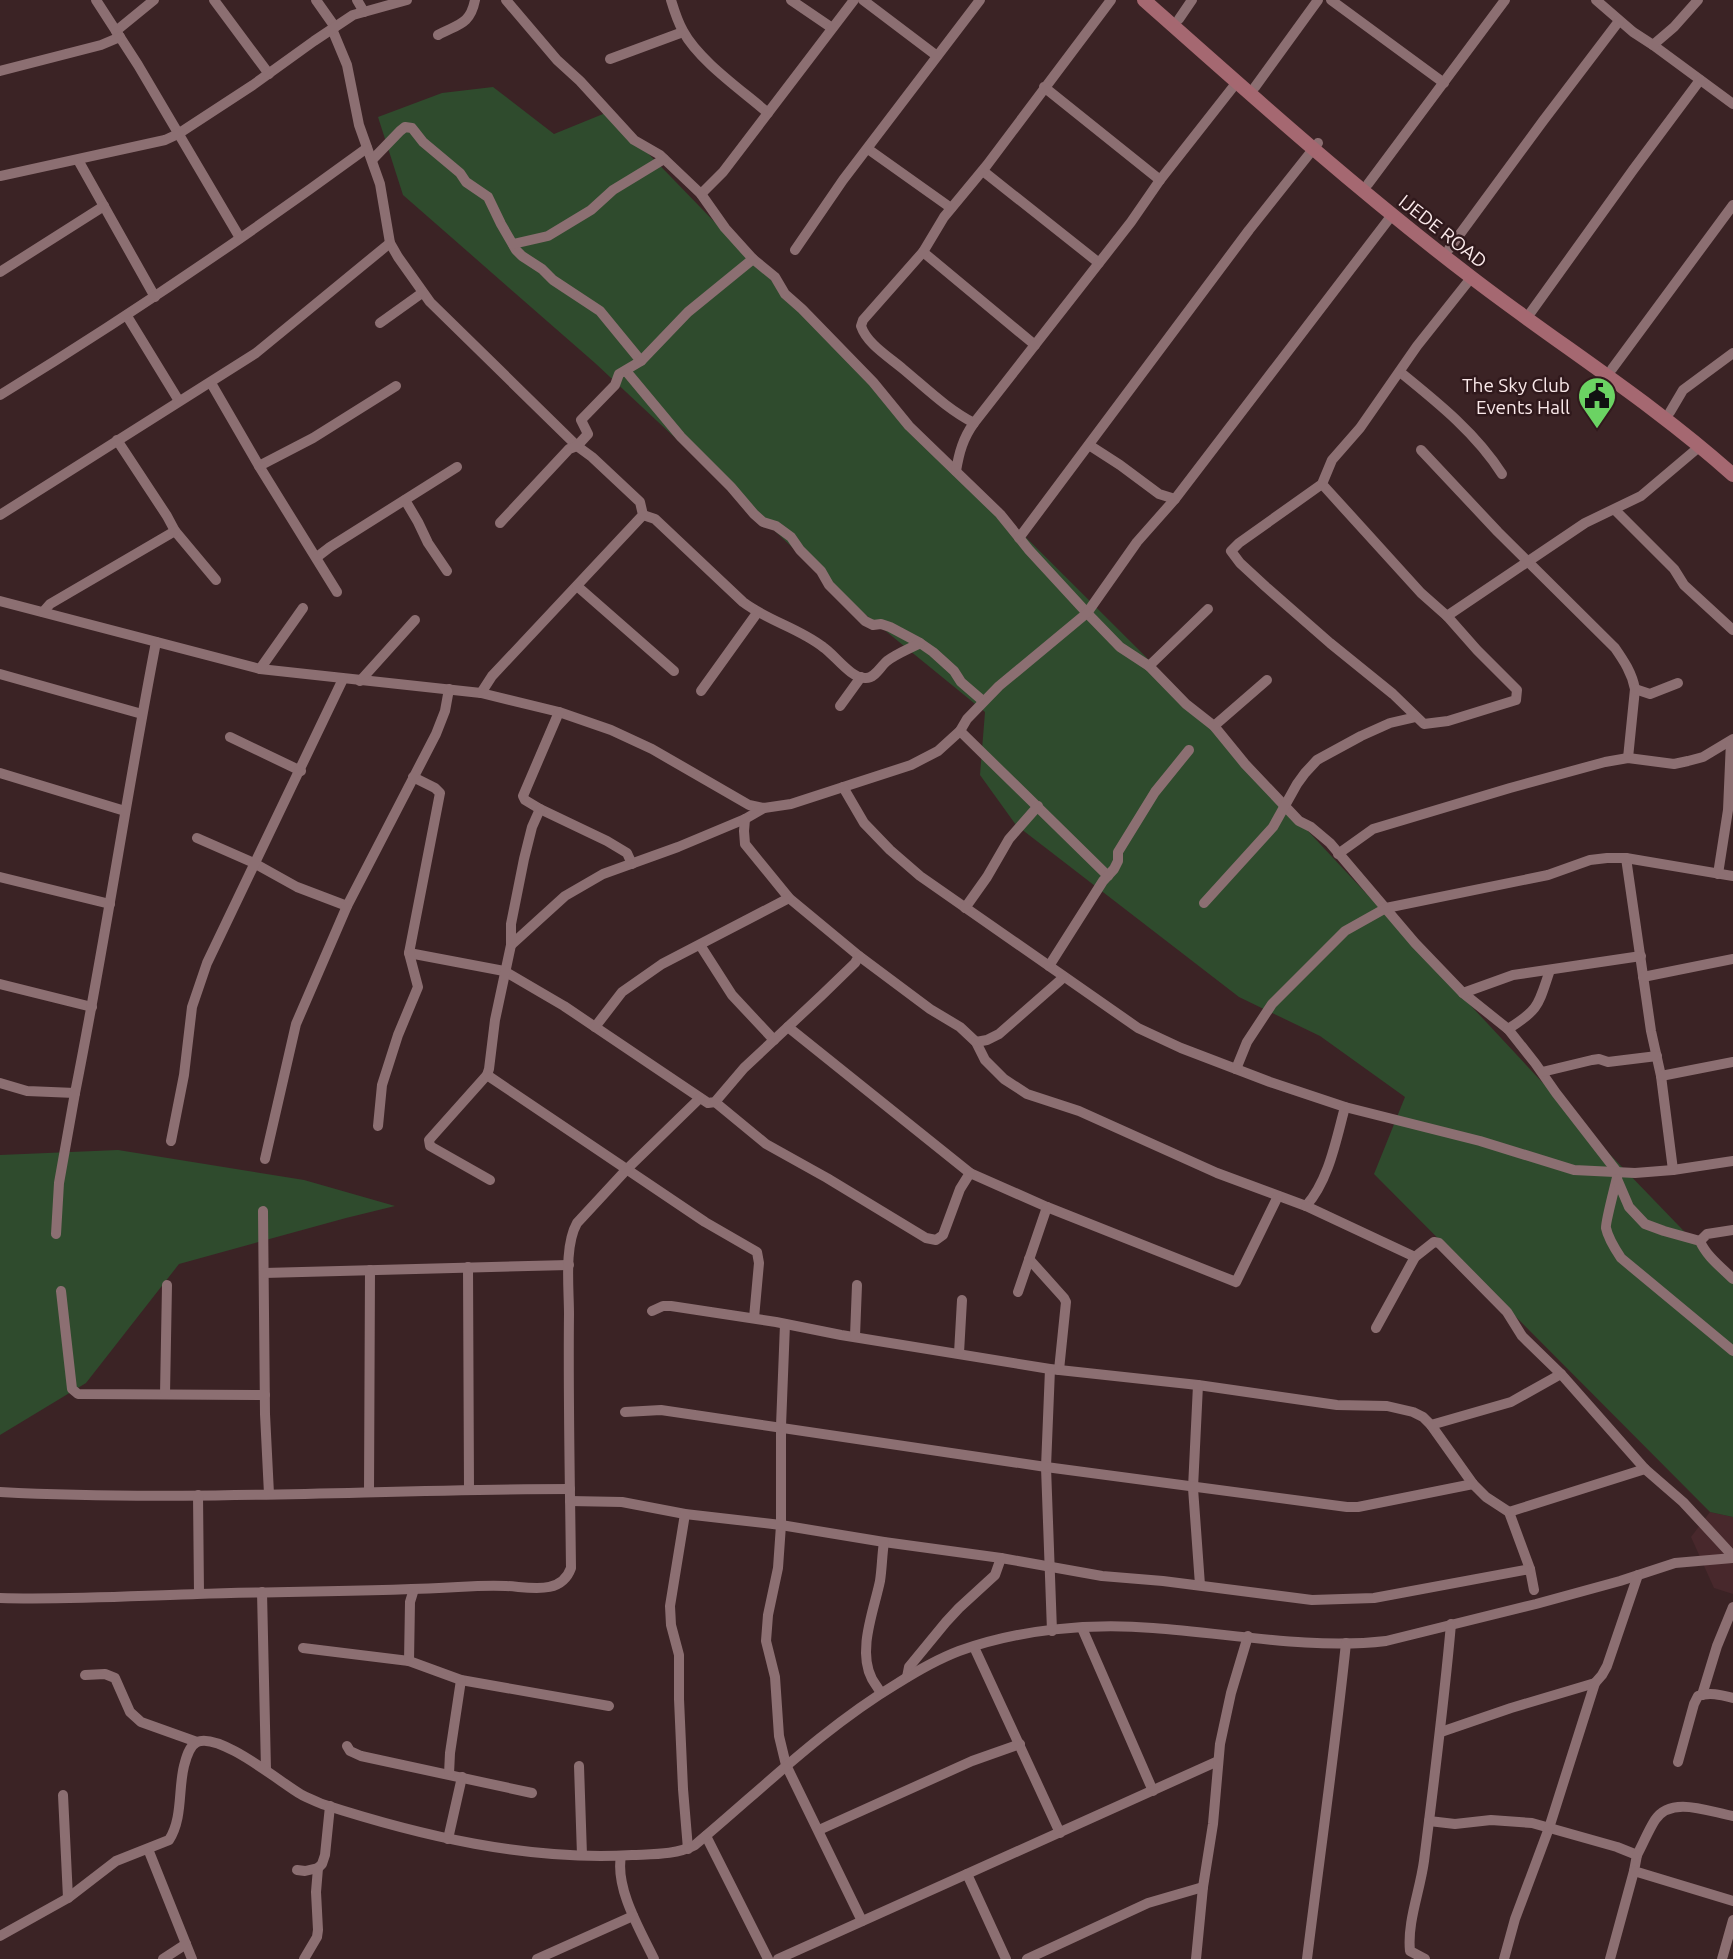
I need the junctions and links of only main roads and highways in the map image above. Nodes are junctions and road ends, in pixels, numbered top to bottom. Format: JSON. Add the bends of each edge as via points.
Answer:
{"nodes":[{"id":1,"x":1144,"y":0,"type":"edge"},
{"id":2,"x":1157,"y":0,"type":"edge"},
{"id":3,"x":1315,"y":146,"type":"junction"},
{"id":4,"x":1733,"y":463,"type":"edge"},
{"id":5,"x":1733,"y":475,"type":"edge"}],
"edges":[{"from":1,"to":3,"type":"main road","name":"IJEDE ROAD"},
{"from":2,"to":3,"type":"main road","name":"IJEDE ROAD"},
{"from":3,"to":4,"type":"main road","name":"IJEDE ROAD"},
{"from":3,"to":5,"type":"main road","name":"IJEDE ROAD","via":[[1471,278],[1653,410]]}]}
